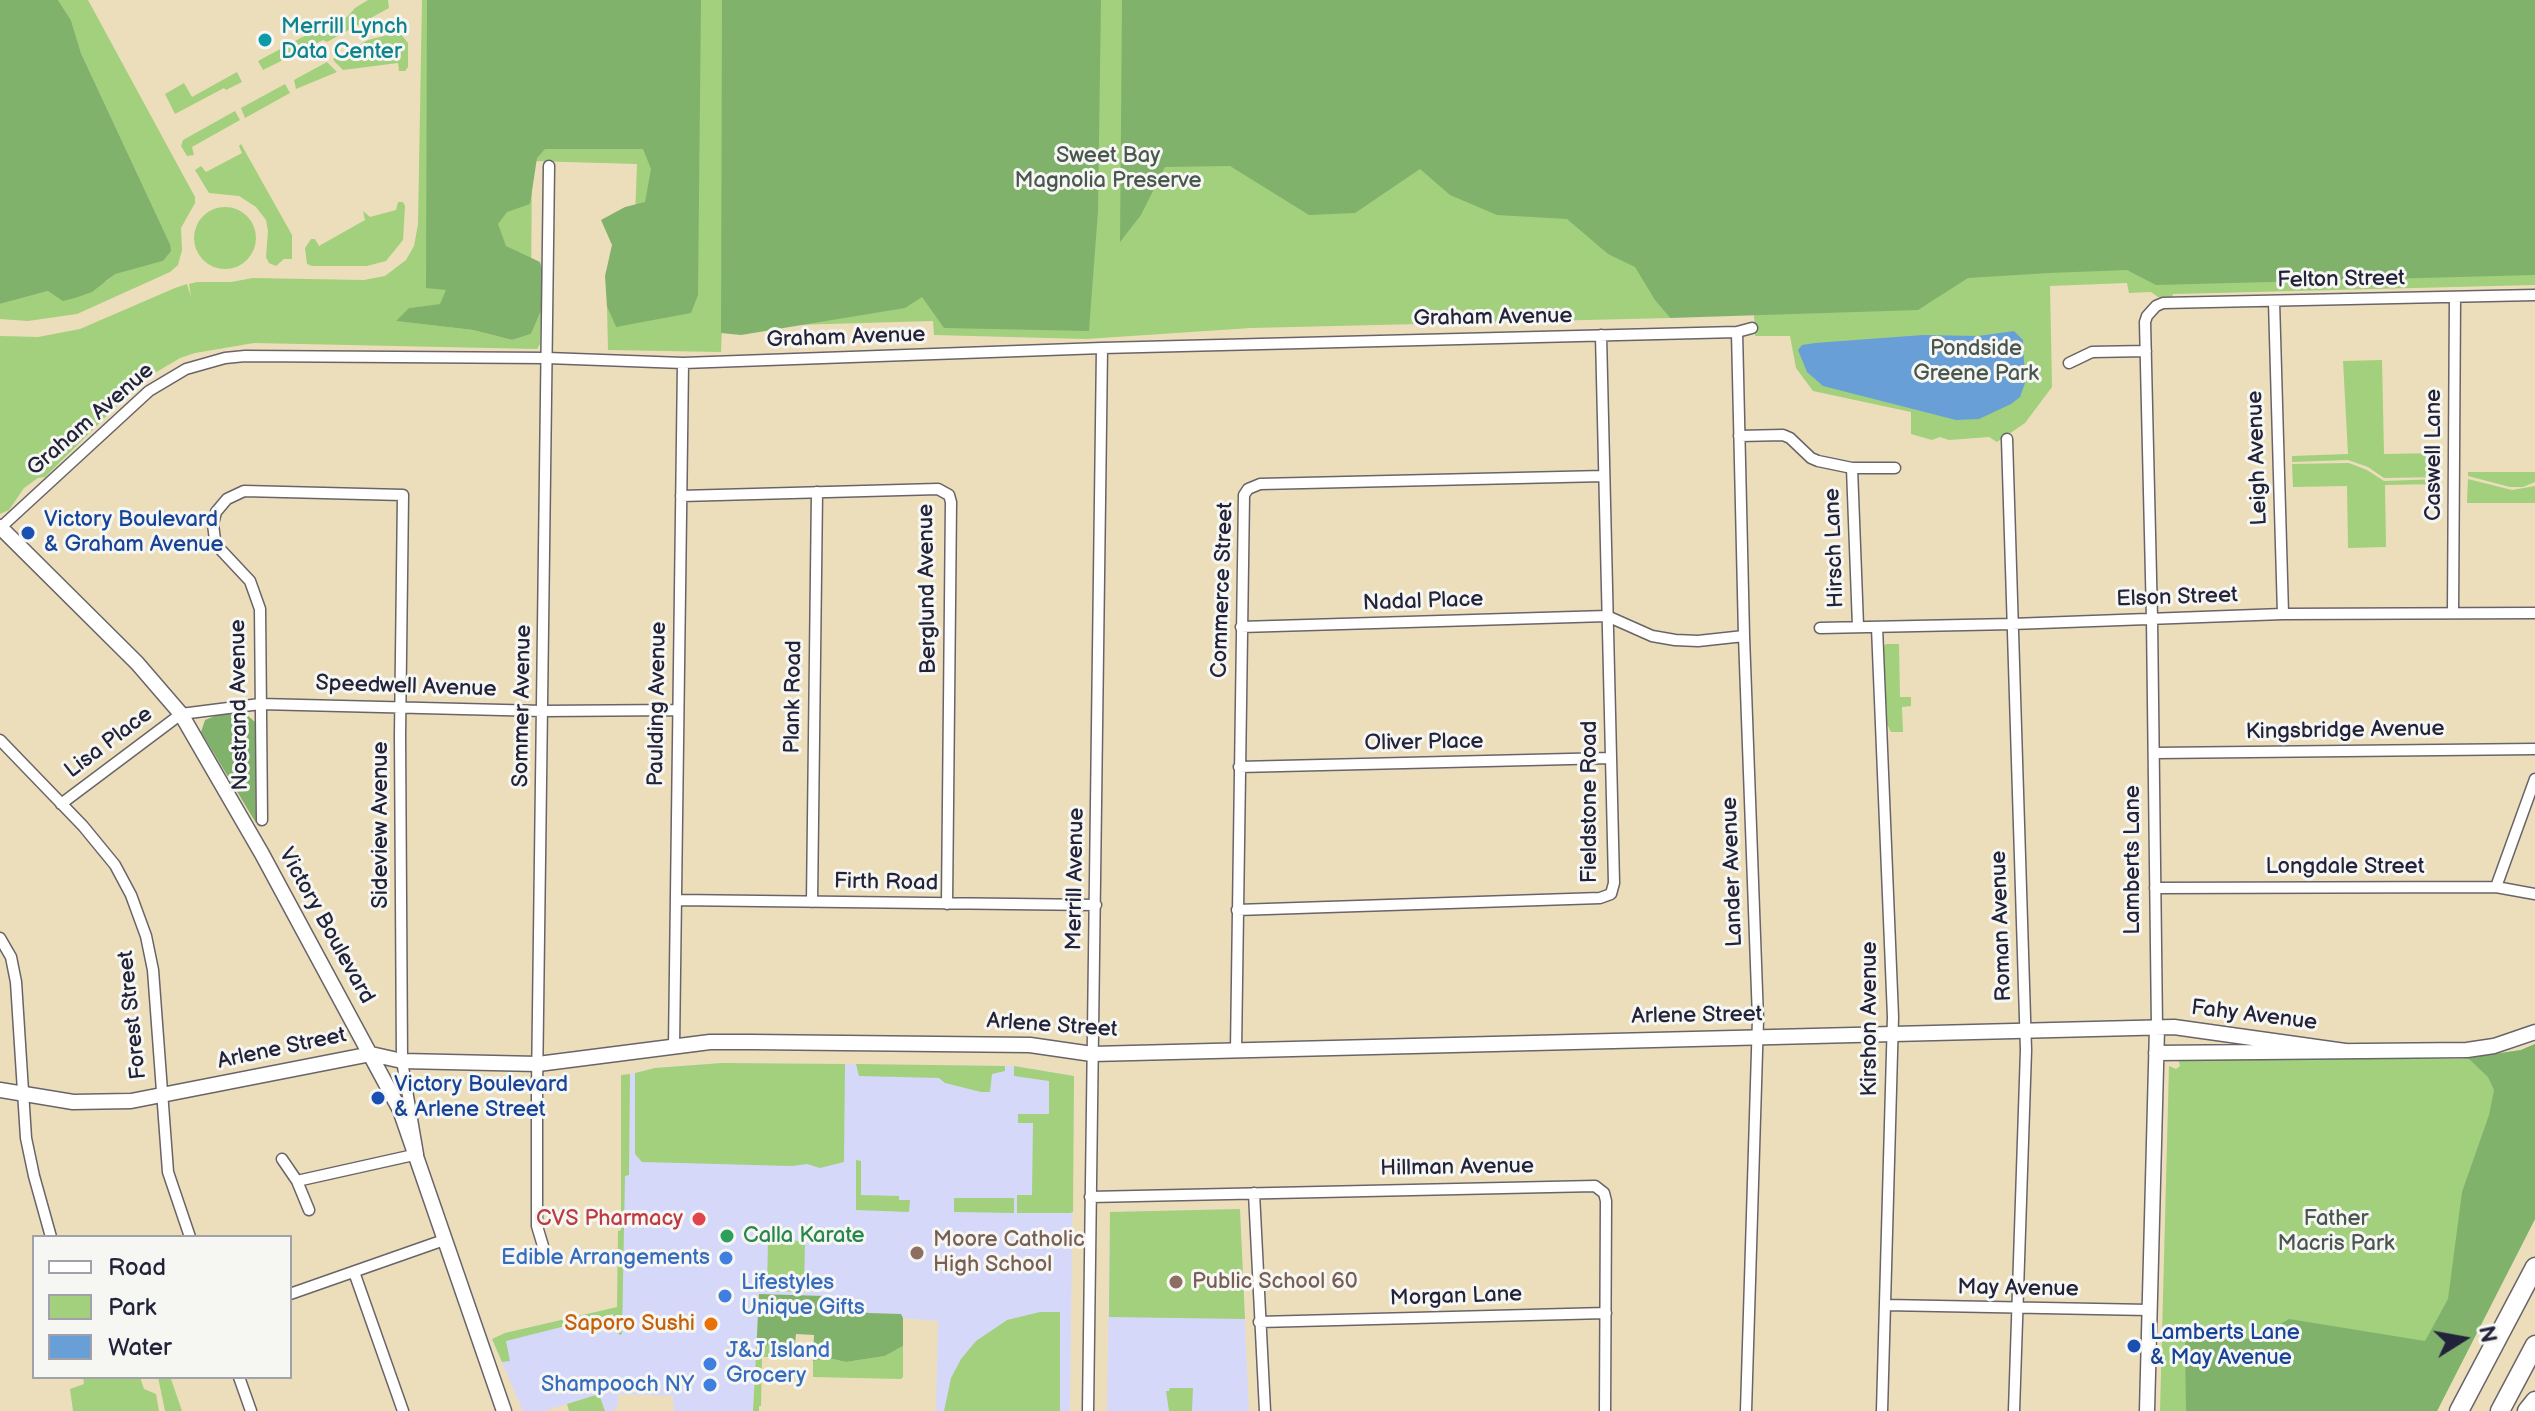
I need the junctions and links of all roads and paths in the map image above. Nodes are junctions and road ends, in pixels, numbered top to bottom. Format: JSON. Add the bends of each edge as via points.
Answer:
{"nodes":[{"id":1,"x":549,"y":166,"type":"dead end"},
{"id":2,"x":2535,"y":295,"type":"edge"},
{"id":3,"x":2455,"y":297,"type":"junction"},
{"id":4,"x":2274,"y":301,"type":"junction"},
{"id":5,"x":2151,"y":310,"type":"joint"},
{"id":6,"x":1752,"y":328,"type":"dead end"},
{"id":7,"x":1737,"y":332,"type":"junction"},
{"id":8,"x":1601,"y":335,"type":"junction"},
{"id":9,"x":1102,"y":348,"type":"junction"},
{"id":10,"x":2146,"y":351,"type":"junction"},
{"id":11,"x":547,"y":358,"type":"junction"},
{"id":12,"x":683,"y":363,"type":"junction"},
{"id":13,"x":2069,"y":363,"type":"dead end"},
{"id":14,"x":1739,"y":436,"type":"junction"},
{"id":15,"x":2007,"y":439,"type":"dead end"},
{"id":16,"x":1852,"y":468,"type":"junction"},
{"id":17,"x":1895,"y":468,"type":"dead end"},
{"id":18,"x":1604,"y":476,"type":"junction"},
{"id":19,"x":817,"y":492,"type":"junction"},
{"id":20,"x":403,"y":495,"type":"joint"},
{"id":21,"x":681,"y":496,"type":"junction"},
{"id":22,"x":0,"y":527,"type":"edge"},
{"id":23,"x":2453,"y":612,"type":"junction"},
{"id":24,"x":2535,"y":613,"type":"edge"},
{"id":25,"x":2283,"y":614,"type":"junction"},
{"id":26,"x":1607,"y":616,"type":"junction"},
{"id":27,"x":2152,"y":619,"type":"junction"},
{"id":28,"x":2012,"y":624,"type":"junction"},
{"id":29,"x":1858,"y":626,"type":"junction"},
{"id":30,"x":1241,"y":627,"type":"junction"},
{"id":31,"x":1877,"y":627,"type":"junction"},
{"id":32,"x":1820,"y":628,"type":"dead end"},
{"id":33,"x":1744,"y":636,"type":"junction"},
{"id":34,"x":260,"y":704,"type":"junction"},
{"id":35,"x":400,"y":707,"type":"junction"},
{"id":36,"x":678,"y":710,"type":"junction"},
{"id":37,"x":543,"y":711,"type":"junction"},
{"id":38,"x":181,"y":714,"type":"junction"},
{"id":39,"x":0,"y":740,"type":"edge"},
{"id":40,"x":2535,"y":749,"type":"edge"},
{"id":41,"x":2155,"y":753,"type":"junction"},
{"id":42,"x":1611,"y":758,"type":"junction"},
{"id":43,"x":1239,"y":767,"type":"junction"},
{"id":44,"x":2535,"y":779,"type":"edge"},
{"id":45,"x":61,"y":804,"type":"junction"},
{"id":46,"x":262,"y":820,"type":"dead end"},
{"id":47,"x":2496,"y":887,"type":"junction"},
{"id":48,"x":2155,"y":888,"type":"junction"},
{"id":49,"x":2535,"y":894,"type":"edge"},
{"id":50,"x":676,"y":900,"type":"junction"},
{"id":51,"x":812,"y":902,"type":"junction"},
{"id":52,"x":947,"y":904,"type":"junction"},
{"id":53,"x":1096,"y":905,"type":"junction"},
{"id":54,"x":1237,"y":910,"type":"junction"},
{"id":55,"x":0,"y":938,"type":"edge"},
{"id":56,"x":2157,"y":1028,"type":"junction"},
{"id":57,"x":2025,"y":1031,"type":"junction"},
{"id":58,"x":2535,"y":1032,"type":"edge"},
{"id":59,"x":1893,"y":1034,"type":"junction"},
{"id":60,"x":1758,"y":1036,"type":"junction"},
{"id":61,"x":674,"y":1047,"type":"junction"},
{"id":62,"x":1236,"y":1050,"type":"junction"},
{"id":63,"x":2345,"y":1051,"type":"junction"},
{"id":64,"x":2156,"y":1053,"type":"junction"},
{"id":65,"x":371,"y":1054,"type":"junction"},
{"id":66,"x":1092,"y":1054,"type":"junction"},
{"id":67,"x":402,"y":1061,"type":"junction"},
{"id":68,"x":538,"y":1064,"type":"junction"},
{"id":69,"x":0,"y":1090,"type":"edge"},
{"id":70,"x":22,"y":1094,"type":"junction"},
{"id":71,"x":161,"y":1097,"type":"junction"},
{"id":72,"x":418,"y":1154,"type":"junction"},
{"id":73,"x":282,"y":1159,"type":"dead end"},
{"id":74,"x":297,"y":1181,"type":"junction"},
{"id":75,"x":1254,"y":1193,"type":"junction"},
{"id":76,"x":1090,"y":1197,"type":"junction"},
{"id":77,"x":309,"y":1210,"type":"dead end"},
{"id":78,"x":50,"y":1235,"type":"edge"},
{"id":79,"x":189,"y":1235,"type":"edge"},
{"id":80,"x":444,"y":1240,"type":"junction"},
{"id":81,"x":543,"y":1246,"type":"dead end"},
{"id":82,"x":2535,"y":1267,"type":"edge"},
{"id":83,"x":354,"y":1272,"type":"junction"},
{"id":84,"x":292,"y":1293,"type":"edge"},
{"id":85,"x":1885,"y":1305,"type":"junction"},
{"id":86,"x":2017,"y":1309,"type":"junction"},
{"id":87,"x":2149,"y":1310,"type":"junction"},
{"id":88,"x":1606,"y":1313,"type":"junction"},
{"id":89,"x":1259,"y":1322,"type":"junction"},
{"id":90,"x":2535,"y":1345,"type":"edge"},
{"id":91,"x":240,"y":1379,"type":"edge"},
{"id":92,"x":2535,"y":1401,"type":"edge"},
{"id":93,"x":251,"y":1411,"type":"edge"},
{"id":94,"x":403,"y":1411,"type":"edge"},
{"id":95,"x":504,"y":1411,"type":"edge"},
{"id":96,"x":1088,"y":1411,"type":"edge"},
{"id":97,"x":1265,"y":1411,"type":"edge"},
{"id":98,"x":1605,"y":1411,"type":"edge"},
{"id":99,"x":1746,"y":1411,"type":"edge"},
{"id":100,"x":1882,"y":1411,"type":"edge"},
{"id":101,"x":2014,"y":1411,"type":"edge"},
{"id":102,"x":2147,"y":1411,"type":"edge"},
{"id":103,"x":2459,"y":1411,"type":"edge"},
{"id":104,"x":2500,"y":1411,"type":"edge"},
{"id":105,"x":2527,"y":1411,"type":"edge"}],
"edges":[{"from":1,"to":11,"type":"street","name":"Sommer Avenue"},
{"from":2,"to":3,"type":"street","name":"Felton Street"},
{"from":3,"to":4,"type":"street","name":"Felton Street"},
{"from":3,"to":23,"type":"street","name":"Caswell Lane"},
{"from":4,"to":5,"type":"street","name":"Felton Street","via":[[2163,303]]},
{"from":4,"to":25,"type":"street","name":"Leigh Avenue"},
{"from":5,"to":10,"type":"street","name":"Lamberts Lane","via":[[2145,322]]},
{"from":6,"to":7,"type":"street","name":"Graham Avenue"},
{"from":7,"to":8,"type":"street","name":"Graham Avenue"},
{"from":7,"to":14,"type":"street","name":"Lander Avenue"},
{"from":8,"to":9,"type":"street","name":"Graham Avenue"},
{"from":8,"to":18,"type":"street","name":"Fieldstone Road"},
{"from":9,"to":12,"type":"street","name":"Graham Avenue"},
{"from":9,"to":53,"type":"street","name":"Merrill Avenue"},
{"from":10,"to":13,"type":"street","via":[[2092,352]]},
{"from":10,"to":27,"type":"street","name":"Lamberts Lane"},
{"from":11,"to":12,"type":"street","name":"Graham Avenue"},
{"from":11,"to":22,"type":"street","name":"Graham Avenue","via":[[245,356],[206,362],[149,391]]},
{"from":11,"to":37,"type":"street","name":"Sommer Avenue"},
{"from":12,"to":21,"type":"street","name":"Paulding Avenue"},
{"from":14,"to":16,"type":"street","name":"Hirsch Lane","via":[[1783,435],[1811,458]]},
{"from":14,"to":33,"type":"street","name":"Lander Avenue"},
{"from":15,"to":28,"type":"street","name":"Roman Avenue"},
{"from":16,"to":17,"type":"street","name":"Hirsch Lane"},
{"from":16,"to":29,"type":"street","name":"Hirsch Lane"},
{"from":18,"to":26,"type":"street","name":"Fieldstone Road"},
{"from":18,"to":30,"type":"street","name":"Commerce Street","via":[[1253,486],[1243,501]]},
{"from":19,"to":21,"type":"street","name":"Berglund Avenue"},
{"from":19,"to":51,"type":"street","name":"Plank Road"},
{"from":19,"to":52,"type":"street","name":"Berglund Avenue","via":[[938,489],[951,502]]},
{"from":20,"to":34,"type":"street","name":"Nostrand Avenue","via":[[248,491],[221,505],[213,524],[215,540],[250,581],[260,609]]},
{"from":20,"to":35,"type":"street","name":"Sideview Avenue"},
{"from":21,"to":36,"type":"street","name":"Paulding Avenue"},
{"from":22,"to":38,"type":"street","name":"Victory Boulevard"},
{"from":23,"to":24,"type":"street","name":"Elson Street"},
{"from":23,"to":25,"type":"street","name":"Elson Street"},
{"from":25,"to":27,"type":"street","name":"Elson Street"},
{"from":26,"to":30,"type":"street","name":"Nadal Place"},
{"from":26,"to":33,"type":"street","via":[[1675,640]]},
{"from":26,"to":42,"type":"street","name":"Fieldstone Road"},
{"from":27,"to":28,"type":"street","name":"Elson Street"},
{"from":27,"to":41,"type":"street","name":"Lamberts Lane"},
{"from":28,"to":31,"type":"street","name":"Elson Street"},
{"from":28,"to":57,"type":"street","name":"Roman Avenue"},
{"from":29,"to":31,"type":"street","name":"Elson Street"},
{"from":29,"to":32,"type":"street","name":"Elson Street"},
{"from":30,"to":43,"type":"street","name":"Commerce Street"},
{"from":31,"to":59,"type":"street","name":"Kirshon Avenue"},
{"from":33,"to":60,"type":"street","name":"Lander Avenue"},
{"from":34,"to":35,"type":"street","name":"Speedwell Avenue"},
{"from":34,"to":38,"type":"street","name":"Speedwell Avenue"},
{"from":34,"to":46,"type":"street","name":"Nostrand Avenue"},
{"from":35,"to":37,"type":"street","name":"Speedwell Avenue"},
{"from":35,"to":67,"type":"street","name":"Sideview Avenue"},
{"from":36,"to":37,"type":"street","name":"Speedwell Avenue"},
{"from":36,"to":50,"type":"street","name":"Paulding Avenue"},
{"from":37,"to":68,"type":"street","name":"Sommer Avenue"},
{"from":38,"to":45,"type":"street","name":"Lisa Place"},
{"from":38,"to":65,"type":"street","name":"Victory Boulevard"},
{"from":39,"to":45,"type":"street","name":"Forest Street"},
{"from":40,"to":41,"type":"street","name":"Kingsbridge Avenue"},
{"from":41,"to":48,"type":"street","name":"Lamberts Lane"},
{"from":42,"to":43,"type":"street","name":"Oliver Place"},
{"from":42,"to":54,"type":"street","name":"Fieldstone Road","via":[[1614,883],[1606,897]]},
{"from":43,"to":54,"type":"street","name":"Commerce Street"},
{"from":44,"to":47,"type":"street"},
{"from":45,"to":71,"type":"street","name":"Forest Street","via":[[115,865],[146,936]]},
{"from":47,"to":48,"type":"street","name":"Longdale Street"},
{"from":47,"to":49,"type":"street","name":"Longdale Street"},
{"from":48,"to":56,"type":"street","name":"Lamberts Lane"},
{"from":50,"to":51,"type":"street","name":"Firth Road"},
{"from":50,"to":61,"type":"street","name":"Paulding Avenue"},
{"from":51,"to":52,"type":"street","name":"Firth Road"},
{"from":52,"to":53,"type":"street","name":"Firth Road"},
{"from":53,"to":66,"type":"street","name":"Merrill Avenue"},
{"from":54,"to":62,"type":"street","name":"Commerce Street"},
{"from":55,"to":70,"type":"street","via":[[16,982]]},
{"from":56,"to":57,"type":"street","name":"Arlene Street"},
{"from":56,"to":63,"type":"street","name":"Fahy Avenue"},
{"from":56,"to":64,"type":"street","name":"Lamberts Lane"},
{"from":57,"to":59,"type":"street","name":"Arlene Street"},
{"from":57,"to":86,"type":"street","name":"Roman Avenue"},
{"from":58,"to":63,"type":"street","name":"Fahy Avenue","via":[[2467,1050]]},
{"from":59,"to":60,"type":"street","name":"Arlene Street"},
{"from":59,"to":85,"type":"street","name":"Kirshon Avenue"},
{"from":60,"to":62,"type":"street","name":"Arlene Street"},
{"from":60,"to":99,"type":"street","name":"Lander Avenue"},
{"from":61,"to":66,"type":"street","name":"Arlene Street","via":[[972,1043]]},
{"from":61,"to":68,"type":"street","name":"Arlene Street"},
{"from":62,"to":66,"type":"street","name":"Arlene Street"},
{"from":63,"to":64,"type":"street","name":"Fahy Avenue"},
{"from":64,"to":87,"type":"street","name":"Lamberts Lane"},
{"from":65,"to":67,"type":"street","name":"Arlene Street"},
{"from":65,"to":71,"type":"street","name":"Arlene Street"},
{"from":65,"to":72,"type":"street","name":"Victory Boulevard"},
{"from":66,"to":76,"type":"street","name":"Merrill Avenue"},
{"from":67,"to":68,"type":"street","name":"Arlene Street"},
{"from":67,"to":72,"type":"street","name":"Sideview Avenue"},
{"from":68,"to":81,"type":"street","name":"Sommer Avenue","via":[[537,1226]]},
{"from":69,"to":70,"type":"street","name":"Arlene Street"},
{"from":70,"to":71,"type":"street","name":"Arlene Street","via":[[101,1103]]},
{"from":70,"to":78,"type":"street","via":[[34,1176]]},
{"from":71,"to":79,"type":"street","name":"Forest Street","via":[[168,1172]]},
{"from":72,"to":74,"type":"street"},
{"from":72,"to":80,"type":"street","name":"Victory Boulevard"},
{"from":73,"to":74,"type":"street"},
{"from":74,"to":77,"type":"street"},
{"from":75,"to":76,"type":"street","name":"Hillman Avenue"},
{"from":75,"to":88,"type":"street","name":"Hillman Avenue","via":[[1595,1186],[1606,1201]]},
{"from":75,"to":89,"type":"street"},
{"from":76,"to":96,"type":"street","name":"Merrill Avenue"},
{"from":80,"to":83,"type":"street"},
{"from":80,"to":95,"type":"street","name":"Victory Boulevard"},
{"from":82,"to":103,"type":"highway"},
{"from":83,"to":84,"type":"street"},
{"from":83,"to":94,"type":"street"},
{"from":85,"to":86,"type":"street","name":"May Avenue"},
{"from":85,"to":100,"type":"street","name":"Kirshon Avenue"},
{"from":86,"to":87,"type":"street","name":"May Avenue"},
{"from":86,"to":101,"type":"street","name":"Roman Avenue"},
{"from":87,"to":102,"type":"street","name":"Lamberts Lane"},
{"from":88,"to":89,"type":"street","name":"Morgan Lane"},
{"from":88,"to":98,"type":"street","name":"Hillman Avenue"},
{"from":89,"to":97,"type":"street"},
{"from":90,"to":104,"type":"highway"},
{"from":91,"to":93,"type":"street"},
{"from":92,"to":105,"type":"highway"}]}
